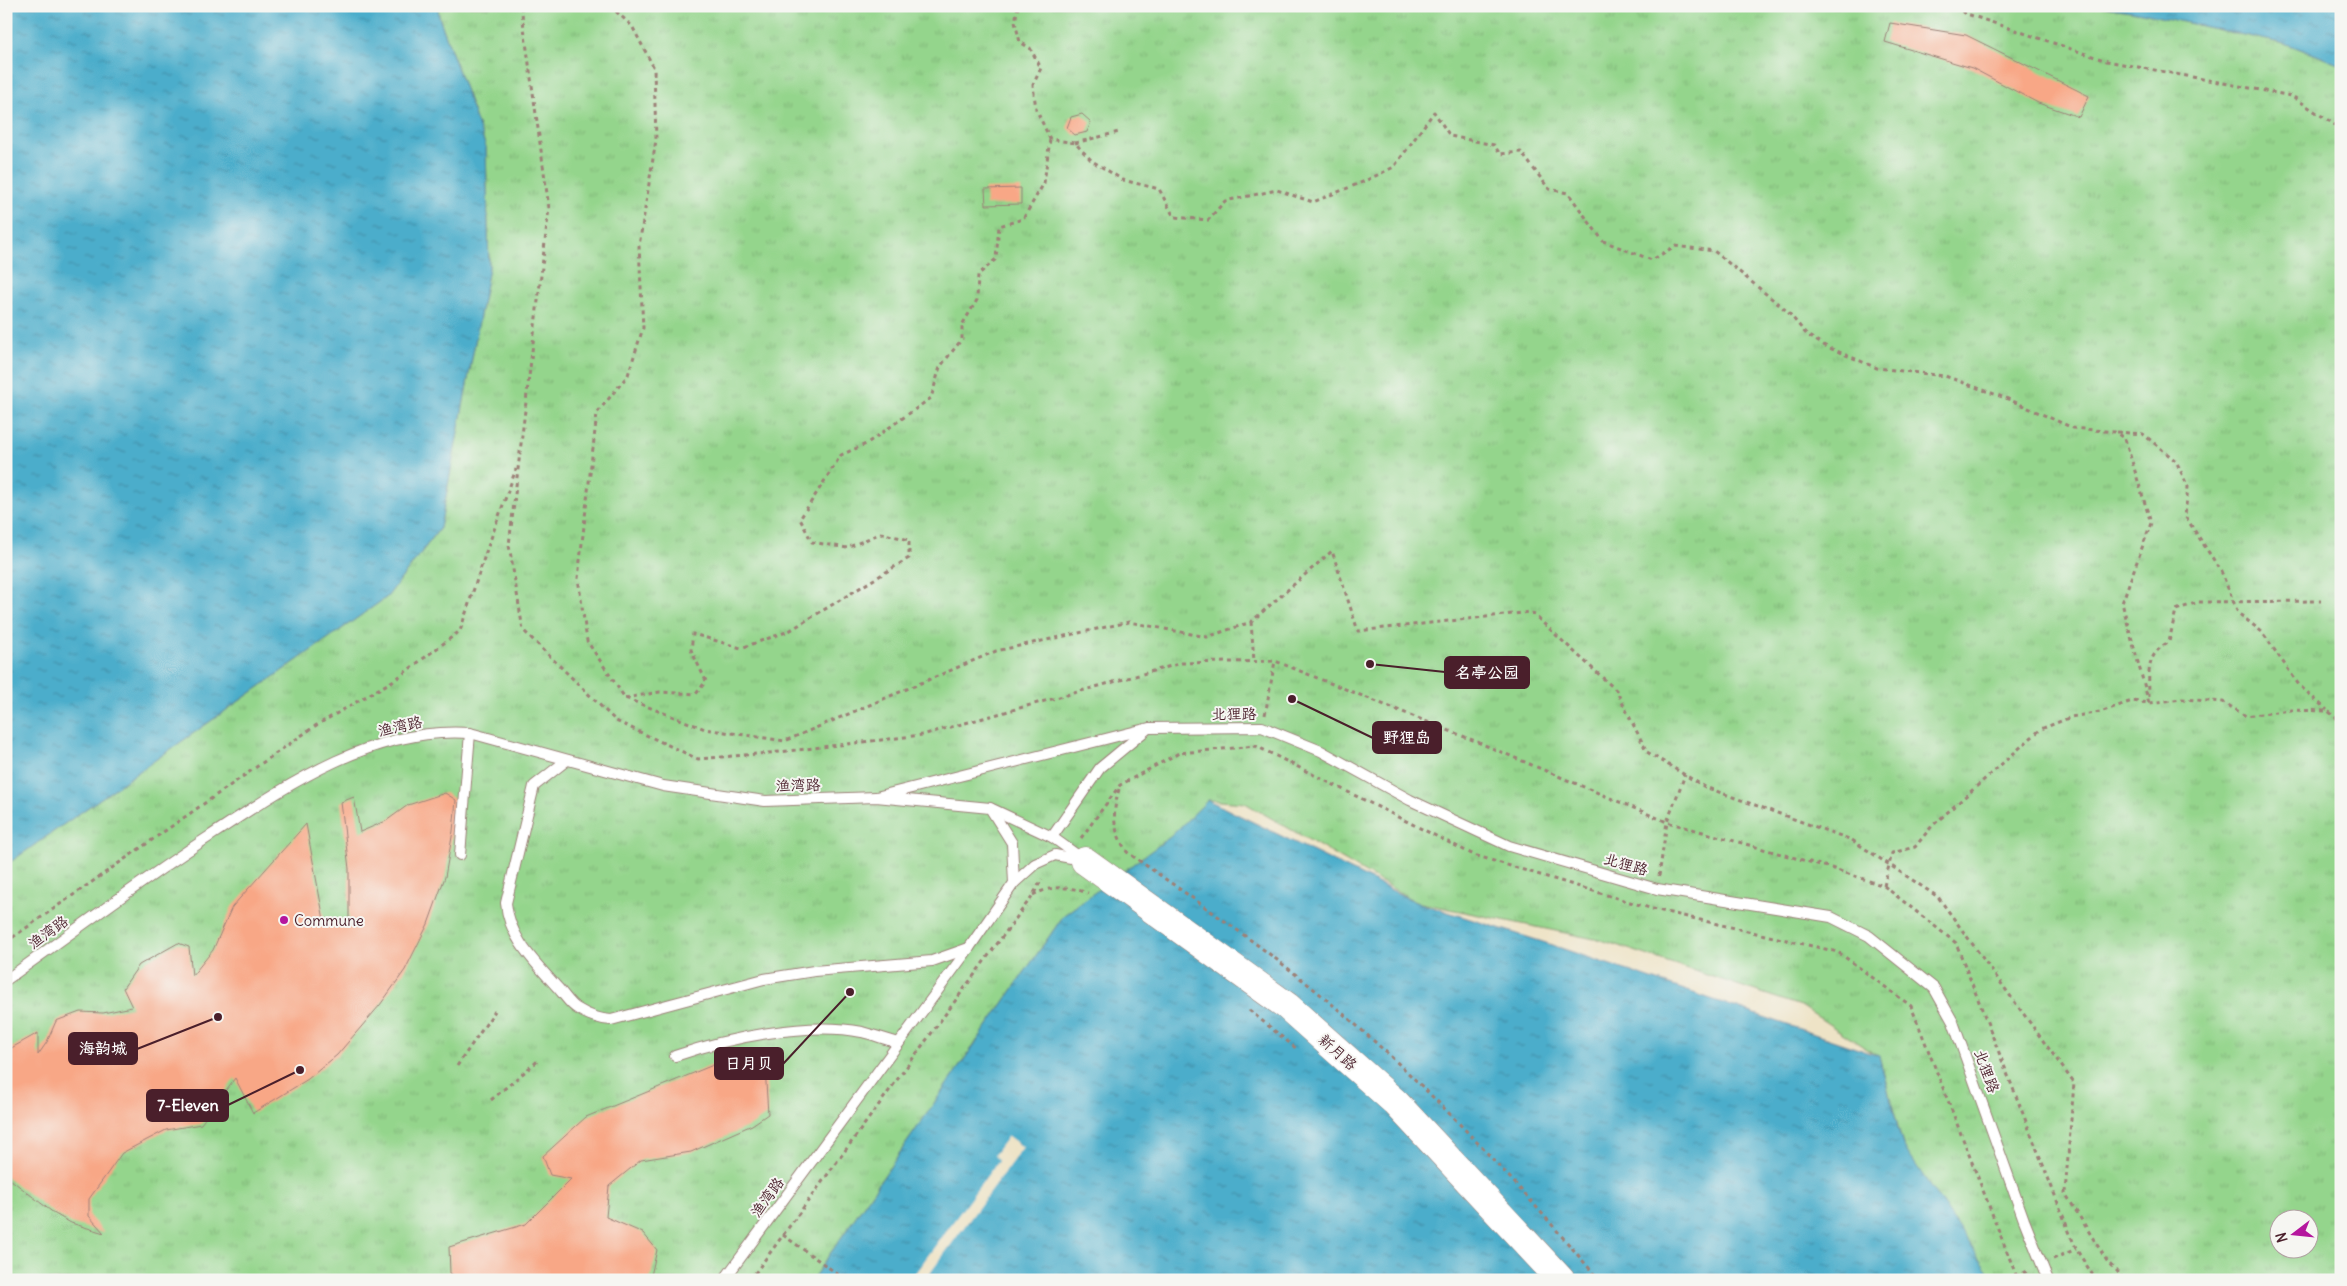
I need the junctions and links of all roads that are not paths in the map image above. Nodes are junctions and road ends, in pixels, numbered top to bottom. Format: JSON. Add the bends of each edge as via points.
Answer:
{"nodes":[{"id":1,"x":1149,"y":728,"type":"junction"},
{"id":2,"x":470,"y":733,"type":"junction"},
{"id":3,"x":567,"y":760,"type":"junction"},
{"id":4,"x":876,"y":797,"type":"junction"},
{"id":5,"x":990,"y":808,"type":"junction"},
{"id":6,"x":1052,"y":837,"type":"junction"},
{"id":7,"x":460,"y":855,"type":"dead end"},
{"id":8,"x":1078,"y":856,"type":"junction"},
{"id":9,"x":1014,"y":883,"type":"junction"},
{"id":10,"x":969,"y":948,"type":"junction"},
{"id":11,"x":6,"y":980,"type":"edge"},
{"id":12,"x":899,"y":1043,"type":"junction"},
{"id":13,"x":675,"y":1056,"type":"dead end"},
{"id":14,"x":724,"y":1280,"type":"edge"},
{"id":15,"x":1561,"y":1280,"type":"edge"},
{"id":16,"x":2048,"y":1280,"type":"edge"}],
"edges":[{"from":1,"to":4,"type":"lane","name":"北狸路"},
{"from":1,"to":6,"type":"lane","via":[[1100,768]]},
{"from":1,"to":16,"type":"lane","name":"北狸路","via":[[1262,727],[1321,751],[1410,800],[1509,846],[1657,889],[1831,917],[1869,936],[1934,988],[1954,1022]]},
{"from":2,"to":3,"type":"lane","name":"渔湾路"},
{"from":2,"to":7,"type":"lane"},
{"from":2,"to":11,"type":"lane","name":"渔湾路","via":[[448,732],[397,740],[332,761],[301,777],[164,866]]},
{"from":3,"to":4,"type":"lane","name":"渔湾路","via":[[663,786],[765,801]]},
{"from":3,"to":10,"type":"lane","via":[[534,786],[506,903],[507,919],[530,956],[576,1008],[596,1018],[611,1020],[764,979],[814,971],[932,961]]},
{"from":4,"to":5,"type":"lane","name":"渔湾路"},
{"from":5,"to":6,"type":"lane","name":"渔湾路"},
{"from":5,"to":9,"type":"lane","via":[[1012,843]]},
{"from":6,"to":8,"type":"lane","name":"渔湾路"},
{"from":8,"to":9,"type":"lane","name":"渔湾路","via":[[1055,855],[1035,864]]},
{"from":8,"to":15,"type":"street","name":"新月路","via":[[1294,1013],[1396,1103]]},
{"from":9,"to":10,"type":"lane","name":"渔湾路"},
{"from":10,"to":12,"type":"lane","name":"渔湾路"},
{"from":12,"to":13,"type":"lane","via":[[861,1032],[821,1029],[739,1038]]},
{"from":12,"to":14,"type":"lane","name":"渔湾路"}]}
